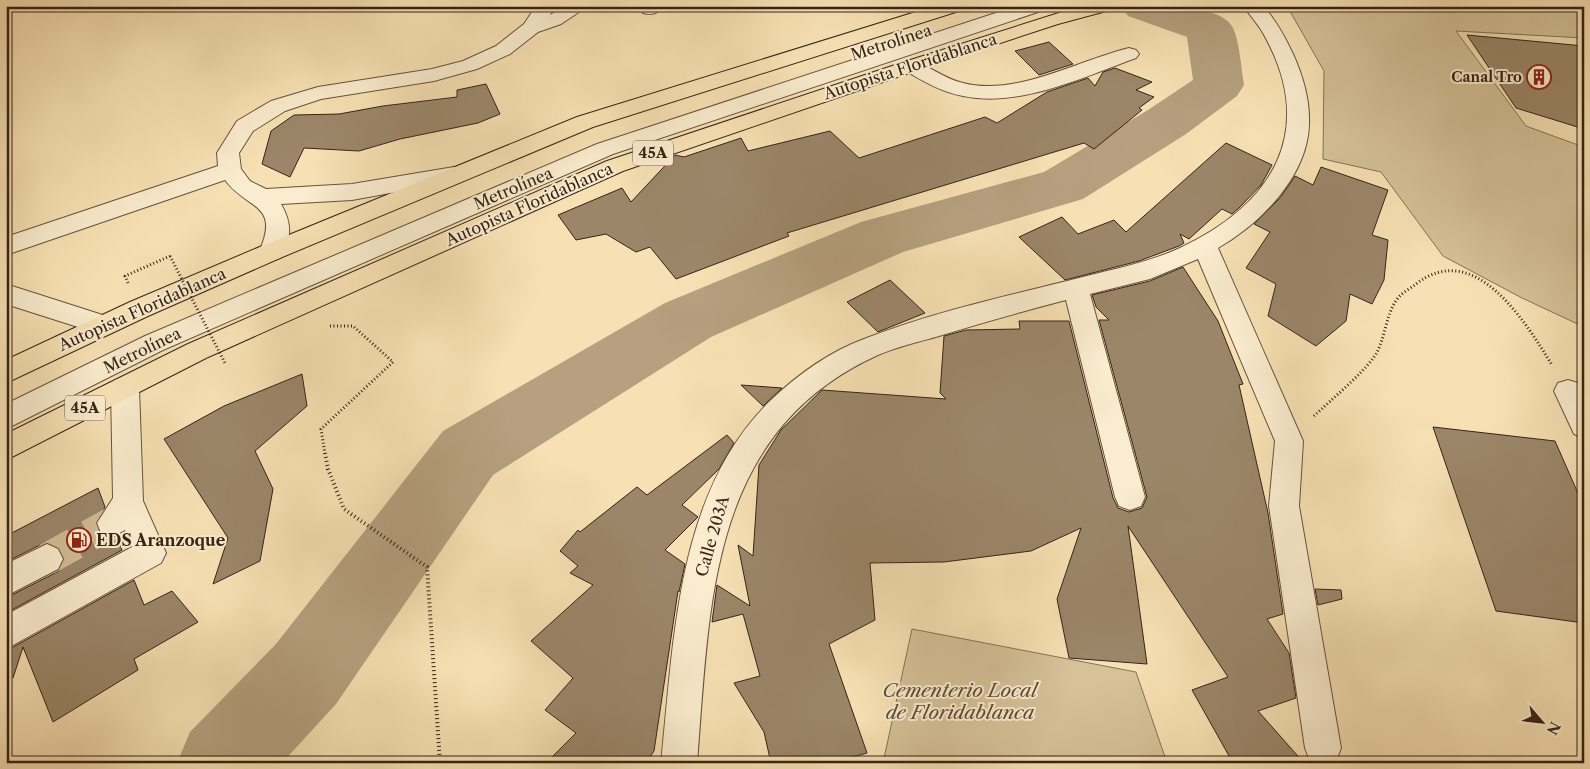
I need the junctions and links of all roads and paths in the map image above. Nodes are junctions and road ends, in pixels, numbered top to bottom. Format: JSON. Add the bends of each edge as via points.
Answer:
{"nodes":[{"id":1,"x":546,"y":6,"type":"edge"},
{"id":2,"x":579,"y":6,"type":"edge"},
{"id":3,"x":955,"y":6,"type":"edge"},
{"id":4,"x":1001,"y":6,"type":"edge"},
{"id":5,"x":1103,"y":6,"type":"edge"},
{"id":6,"x":1259,"y":12,"type":"edge"},
{"id":7,"x":1044,"y":13,"type":"edge"},
{"id":8,"x":531,"y":28,"type":"junction"},
{"id":9,"x":1129,"y":54,"type":"dead end"},
{"id":10,"x":911,"y":66,"type":"junction"},
{"id":11,"x":230,"y":170,"type":"junction"},
{"id":12,"x":456,"y":175,"type":"junction"},
{"id":13,"x":262,"y":197,"type":"junction"},
{"id":14,"x":6,"y":246,"type":"edge"},
{"id":15,"x":1205,"y":246,"type":"junction"},
{"id":16,"x":271,"y":252,"type":"junction"},
{"id":17,"x":170,"y":256,"type":"dead end"},
{"id":18,"x":1076,"y":288,"type":"junction"},
{"id":19,"x":6,"y":298,"type":"edge"},
{"id":20,"x":103,"y":325,"type":"junction"},
{"id":21,"x":327,"y":326,"type":"dead end"},
{"id":22,"x":235,"y":361,"type":"dead end"},
{"id":23,"x":6,"y":372,"type":"edge"},
{"id":24,"x":125,"y":388,"type":"junction"},
{"id":25,"x":1568,"y":391,"type":"joint"},
{"id":26,"x":6,"y":399,"type":"edge"},
{"id":27,"x":6,"y":417,"type":"edge"},
{"id":28,"x":1584,"y":426,"type":"edge"},
{"id":29,"x":1289,"y":441,"type":"junction"},
{"id":30,"x":6,"y":448,"type":"edge"},
{"id":31,"x":1130,"y":497,"type":"dead end"},
{"id":32,"x":47,"y":559,"type":"tunnel mouth"},
{"id":33,"x":6,"y":581,"type":"edge"},
{"id":34,"x":6,"y":633,"type":"edge"},
{"id":35,"x":1323,"y":748,"type":"dead end"},
{"id":36,"x":440,"y":763,"type":"edge"},
{"id":37,"x":679,"y":763,"type":"edge"}],
"edges":[{"from":1,"to":8,"type":"street"},
{"from":2,"to":8,"type":"street"},
{"from":3,"to":12,"type":"highway","name":"Autopista Floridablanca","via":[[585,122]]},
{"from":4,"to":26,"type":"street","name":"Metrolínea","via":[[598,138],[226,295]]},
{"from":5,"to":7,"type":"highway","name":"Autopista Floridablanca","number":"45A"},
{"from":6,"to":15,"type":"street","name":"Calle 203A","via":[[1282,49],[1294,77],[1299,107],[1297,136],[1287,166],[1268,195],[1241,222]]},
{"from":7,"to":10,"type":"highway","name":"Autopista Floridablanca","number":"45A"},
{"from":7,"to":27,"type":"street","name":"Metrolínea","via":[[605,149],[162,339]]},
{"from":8,"to":11,"type":"street","via":[[503,50],[470,65],[434,75],[318,93],[278,106],[245,126],[228,153]]},
{"from":9,"to":10,"type":"street","via":[[1037,85],[1007,90],[969,91]]},
{"from":10,"to":24,"type":"highway","name":"Autopista Floridablanca","number":"45A","via":[[616,166],[197,351]]},
{"from":11,"to":13,"type":"street","via":[[242,186]]},
{"from":11,"to":14,"type":"street"},
{"from":12,"to":13,"type":"street","via":[[352,192]]},
{"from":12,"to":16,"type":"highway","name":"Autopista Floridablanca"},
{"from":13,"to":16,"type":"street","via":[[277,218],[279,234]]},
{"from":15,"to":18,"type":"street","name":"Calle 203A","via":[[1167,264]]},
{"from":15,"to":29,"type":"street"},
{"from":16,"to":20,"type":"highway","name":"Autopista Floridablanca"},
{"from":17,"to":22,"type":"path","bridge":true,"via":[[226,365]]},
{"from":18,"to":31,"type":"street"},
{"from":18,"to":37,"type":"street","name":"Calle 203A","via":[[866,349],[822,374],[777,412],[750,445],[724,491],[699,581]]},
{"from":19,"to":20,"type":"street","via":[[12,296]]},
{"from":20,"to":23,"type":"highway","name":"Autopista Floridablanca"},
{"from":21,"to":36,"type":"path","via":[[353,326],[393,362],[321,429],[328,468],[344,509],[427,568]]},
{"from":24,"to":30,"type":"highway","name":"Autopista Floridablanca","number":"45A"},
{"from":24,"to":34,"type":"street","via":[[120,512],[150,553]]},
{"from":25,"to":28,"type":"street"},
{"from":25,"to":29,"type":"path","via":[[1531,331],[1503,295],[1473,275],[1446,270],[1426,276],[1398,298],[1374,357]]},
{"from":29,"to":35,"type":"street","via":[[1284,506]]},
{"from":32,"to":33,"type":"street"}]}
